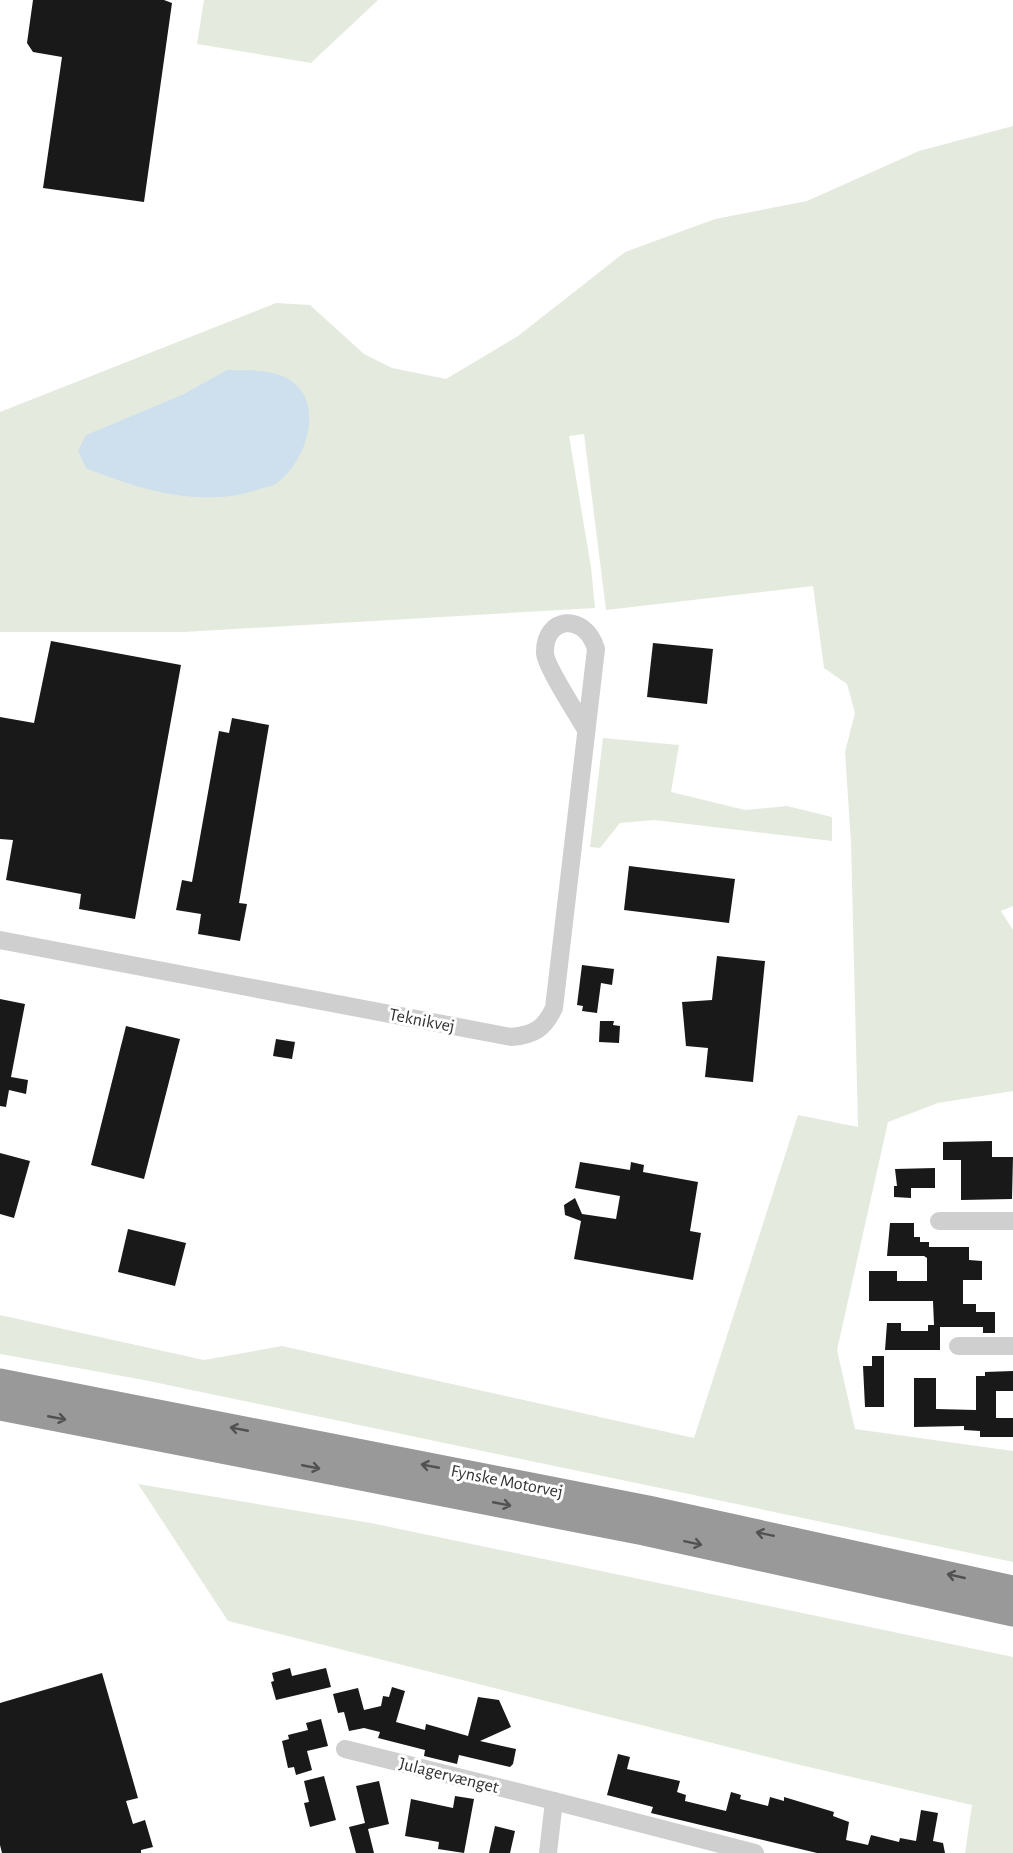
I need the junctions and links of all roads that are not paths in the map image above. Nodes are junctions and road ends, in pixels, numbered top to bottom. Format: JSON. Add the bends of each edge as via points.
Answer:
{"nodes":[{"id":1,"x":585,"y":728,"type":"junction"},
{"id":2,"x":0,"y":940,"type":"edge"},
{"id":3,"x":939,"y":1221,"type":"dead end"},
{"id":4,"x":1013,"y":1221,"type":"edge"},
{"id":5,"x":958,"y":1346,"type":"dead end"},
{"id":6,"x":1013,"y":1346,"type":"edge"},
{"id":7,"x":0,"y":1382,"type":"edge"},
{"id":8,"x":0,"y":1407,"type":"edge"},
{"id":9,"x":1013,"y":1588,"type":"edge"},
{"id":10,"x":1013,"y":1613,"type":"edge"},
{"id":11,"x":345,"y":1749,"type":"dead end"},
{"id":12,"x":554,"y":1801,"type":"junction"},
{"id":13,"x":548,"y":1853,"type":"edge"},
{"id":14,"x":755,"y":1853,"type":"edge"}],
"edges":[{"from":1,"to":1,"type":"street","name":"Teknikvej","via":[[545,656],[551,631],[560,624],[578,624],[591,634],[596,649]]},
{"from":1,"to":2,"type":"street","name":"Teknikvej","via":[[554,1008],[537,1033],[511,1037]]},
{"from":3,"to":4,"type":"street"},
{"from":5,"to":6,"type":"street"},
{"from":9,"to":7,"type":"highway","name":"Fynske Motorvej","one_way":true,"via":[[648,1509]]},
{"from":8,"to":10,"type":"highway","name":"Fynske Motorvej","one_way":true,"via":[[644,1532]]},
{"from":11,"to":12,"type":"street","name":"Julagervænget"},
{"from":12,"to":13,"type":"street"},
{"from":12,"to":14,"type":"street","name":"Julagervænget"}]}
